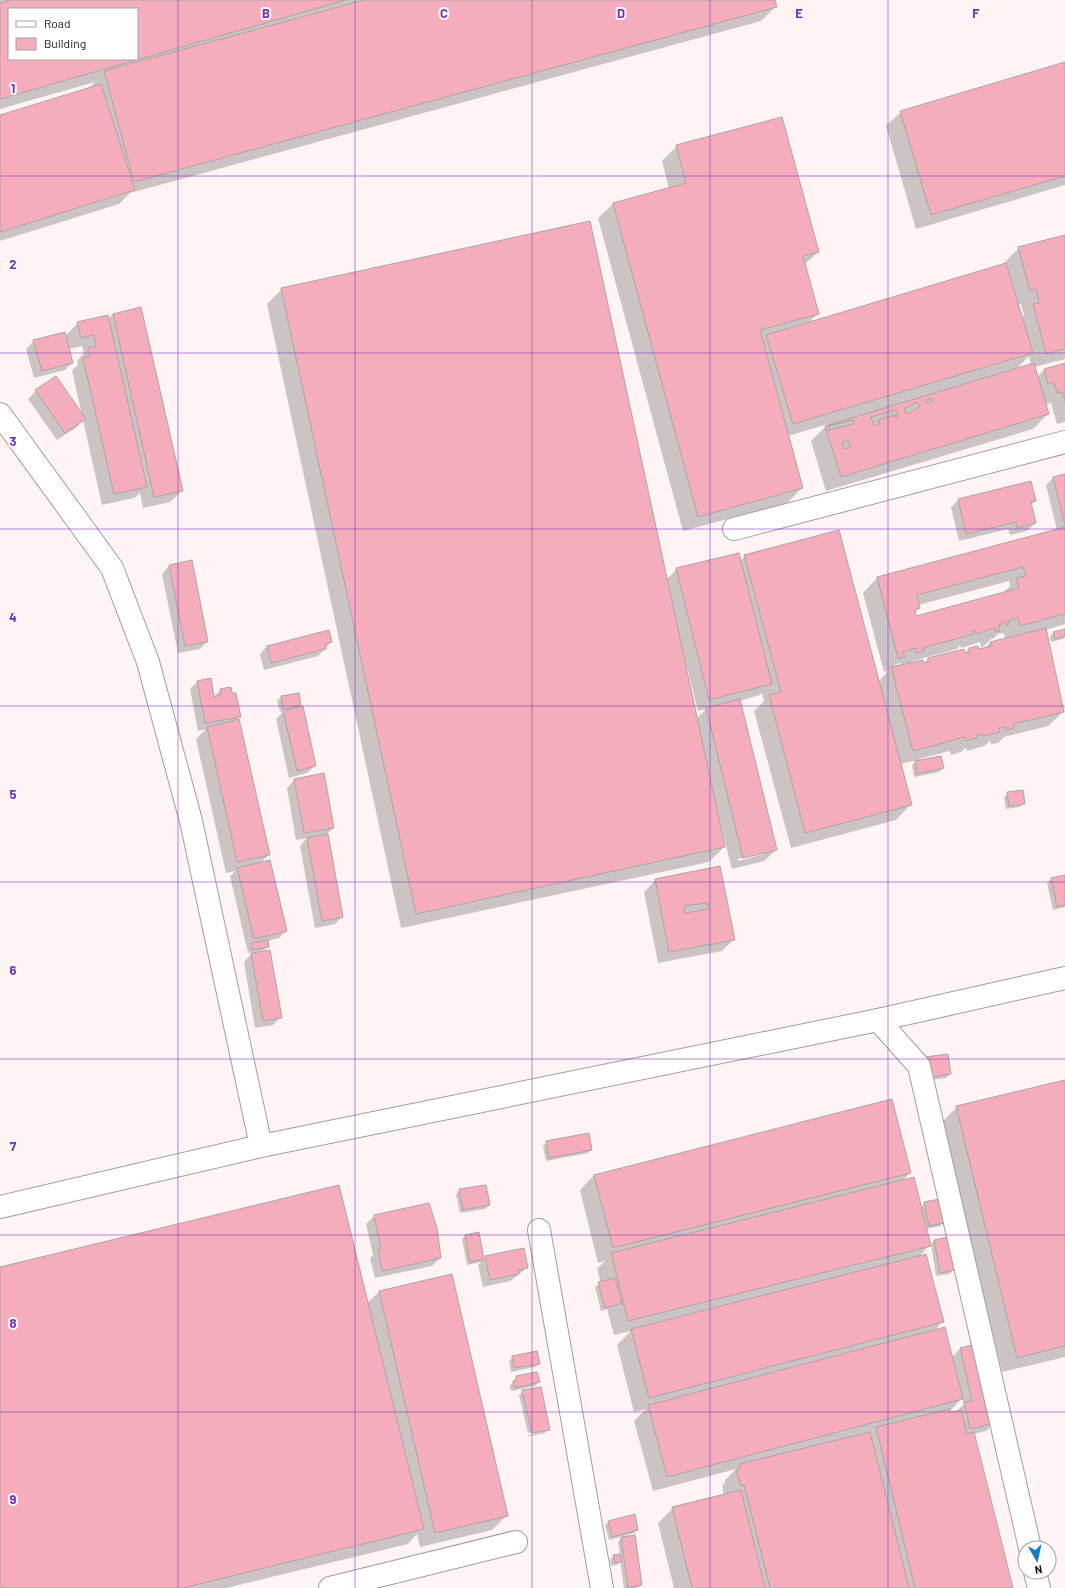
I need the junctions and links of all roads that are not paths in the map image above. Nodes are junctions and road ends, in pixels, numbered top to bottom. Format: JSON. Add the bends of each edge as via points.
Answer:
{"nodes":[{"id":1,"x":0,"y":414,"type":"edge"},
{"id":2,"x":1065,"y":442,"type":"edge"},
{"id":3,"x":734,"y":529,"type":"dead end"},
{"id":4,"x":1065,"y":978,"type":"edge"},
{"id":5,"x":1065,"y":982,"type":"edge"},
{"id":6,"x":878,"y":1020,"type":"junction"},
{"id":7,"x":261,"y":1146,"type":"junction"},
{"id":8,"x":0,"y":1207,"type":"edge"},
{"id":9,"x":539,"y":1230,"type":"dead end"},
{"id":10,"x":1028,"y":1540,"type":"edge"},
{"id":11,"x":516,"y":1542,"type":"dead end"},
{"id":12,"x":330,"y":1588,"type":"edge"},
{"id":13,"x":602,"y":1588,"type":"edge"}],
"edges":[{"from":1,"to":7,"type":"lane","via":[[112,568],[148,662],[191,821]]},
{"from":2,"to":3,"type":"lane"},
{"from":4,"to":6,"type":"lane"},
{"from":5,"to":6,"type":"lane"},
{"from":6,"to":7,"type":"lane"},
{"from":6,"to":10,"type":"lane","via":[[919,1066]]},
{"from":7,"to":8,"type":"lane"},
{"from":9,"to":13,"type":"lane"},
{"from":11,"to":12,"type":"lane"}]}
